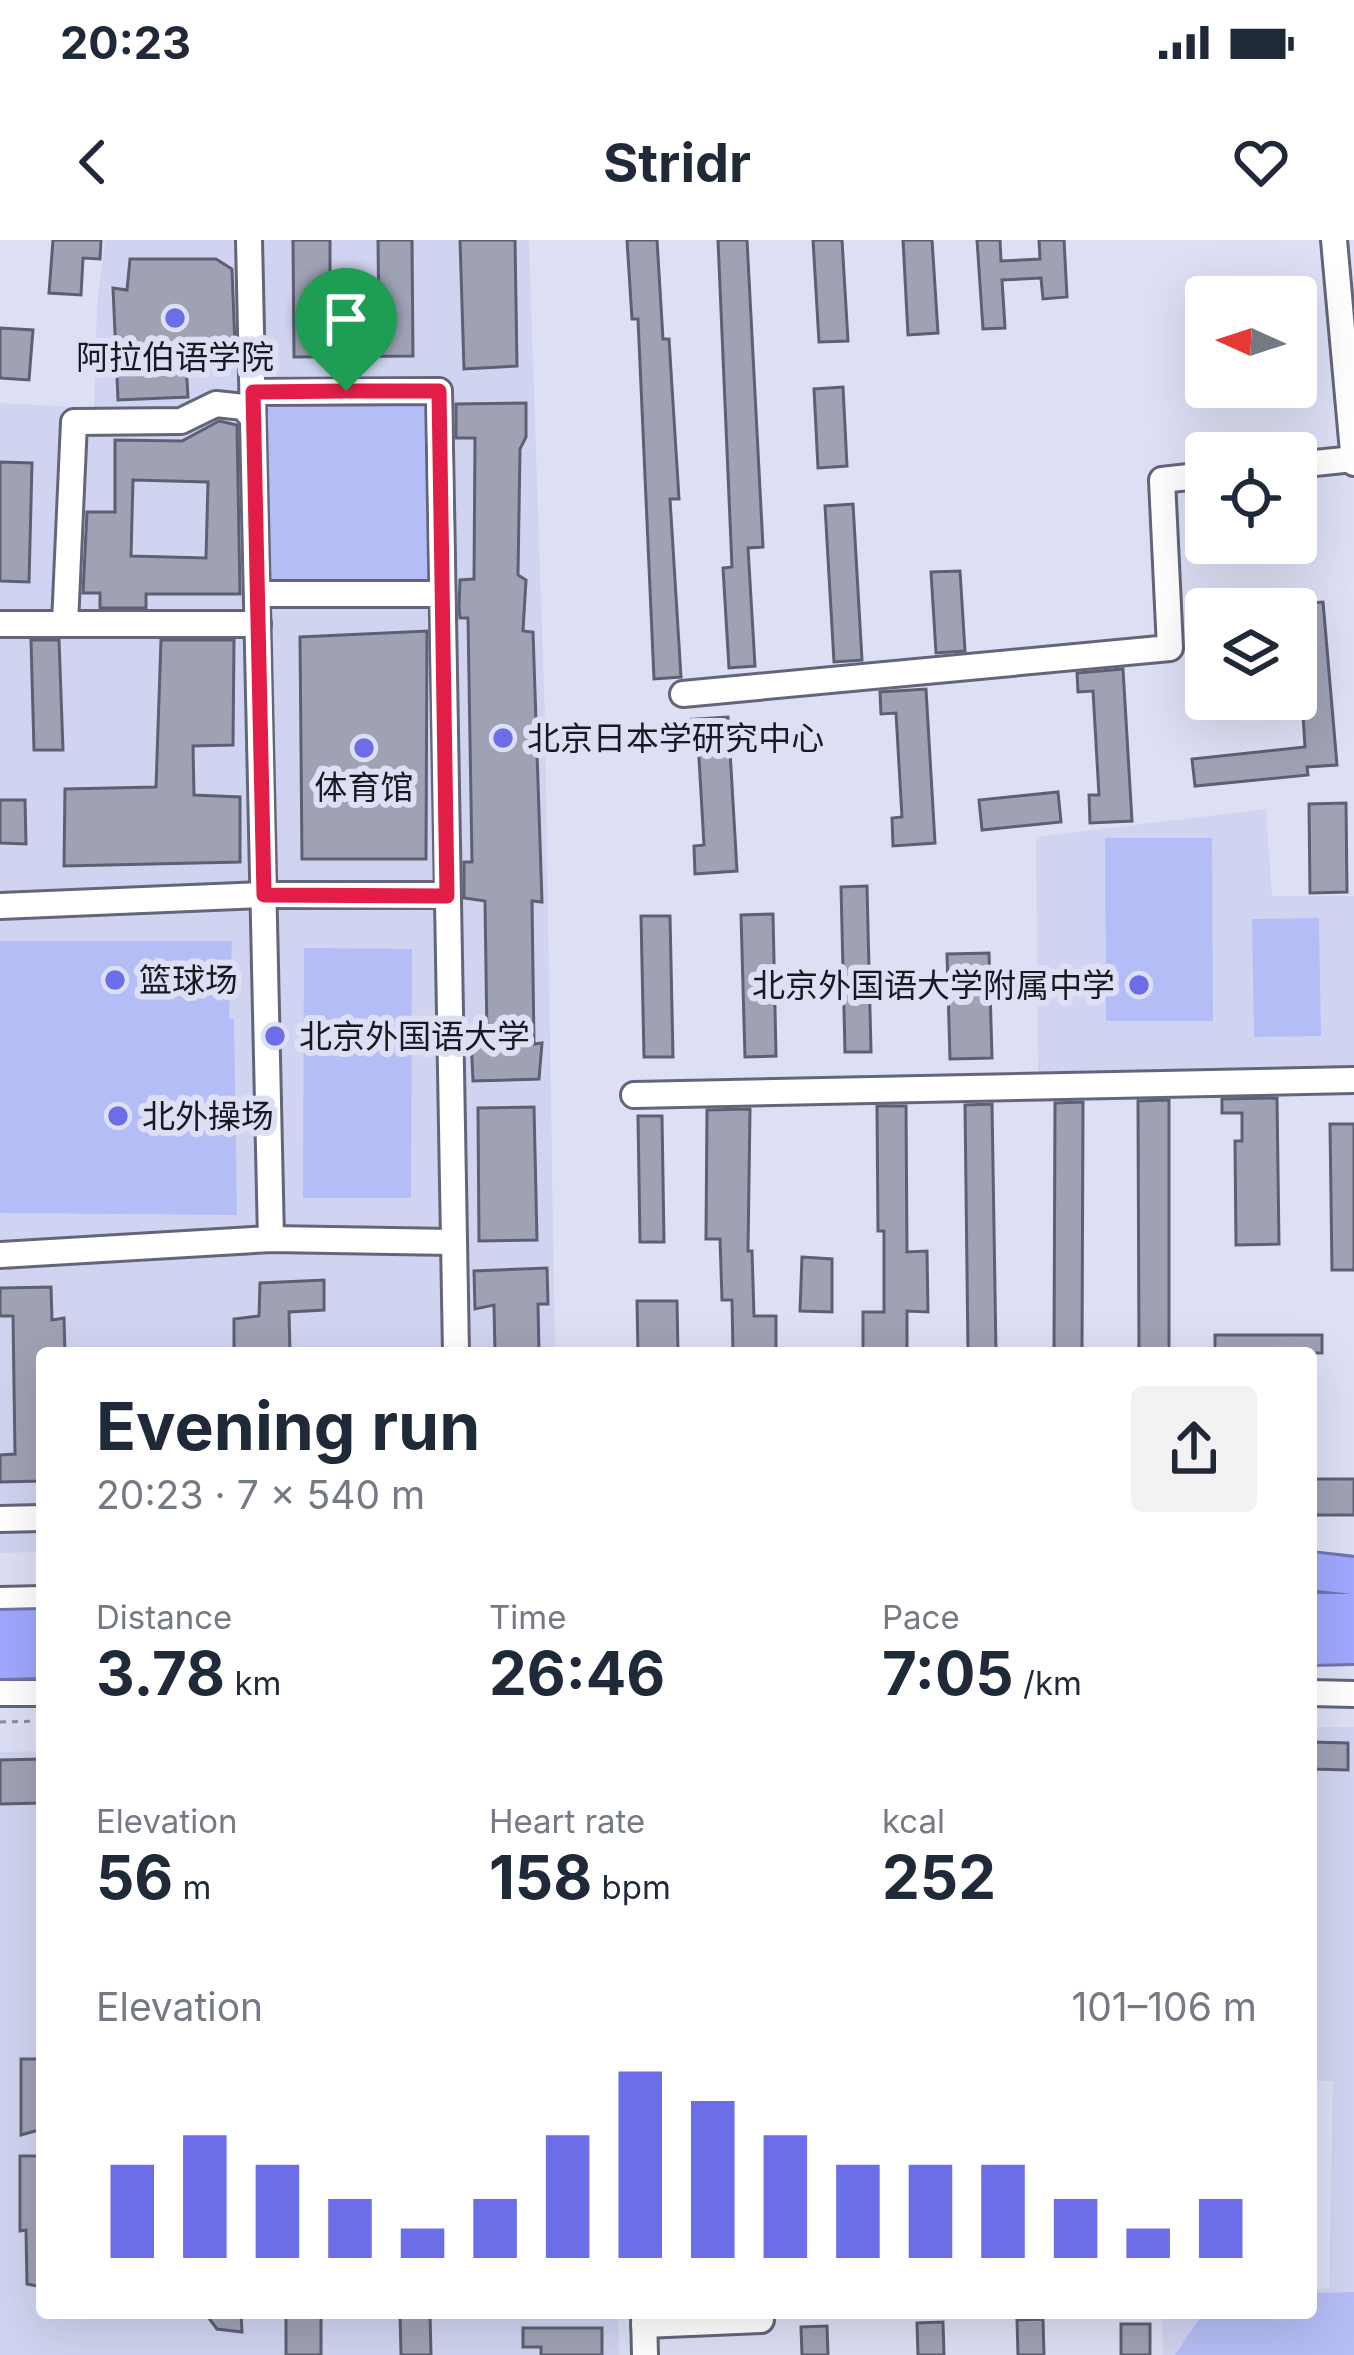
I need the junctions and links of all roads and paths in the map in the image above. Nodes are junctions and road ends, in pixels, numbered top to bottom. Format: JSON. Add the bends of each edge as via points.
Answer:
{"nodes":[{"id":1,"x":249,"y":240,"type":"edge"},
{"id":2,"x":1334,"y":240,"type":"edge"},
{"id":3,"x":253,"y":402,"type":"junction"},
{"id":4,"x":1354,"y":461,"type":"edge"},
{"id":5,"x":1317,"y":464,"type":"edge"},
{"id":6,"x":1185,"y":477,"type":"edge"},
{"id":7,"x":257,"y":594,"type":"junction"},
{"id":8,"x":442,"y":594,"type":"junction"},
{"id":9,"x":0,"y":624,"type":"edge"},
{"id":10,"x":64,"y":624,"type":"junction"},
{"id":11,"x":258,"y":624,"type":"junction"},
{"id":12,"x":682,"y":694,"type":"dead end"},
{"id":13,"x":264,"y":895,"type":"junction"},
{"id":14,"x":447,"y":896,"type":"junction"},
{"id":15,"x":0,"y":906,"type":"edge"},
{"id":16,"x":1354,"y":1080,"type":"edge"},
{"id":17,"x":634,"y":1095,"type":"dead end"},
{"id":18,"x":271,"y":1239,"type":"junction"},
{"id":19,"x":453,"y":1242,"type":"junction"},
{"id":20,"x":0,"y":1255,"type":"edge"},
{"id":21,"x":456,"y":1347,"type":"edge"},
{"id":22,"x":36,"y":1518,"type":"edge"},
{"id":23,"x":0,"y":1519,"type":"edge"},
{"id":24,"x":1317,"y":1571,"type":"edge"},
{"id":25,"x":1354,"y":1573,"type":"edge"},
{"id":26,"x":36,"y":1599,"type":"edge"},
{"id":27,"x":0,"y":1600,"type":"edge"},
{"id":28,"x":1317,"y":1612,"type":"edge"},
{"id":29,"x":1354,"y":1612,"type":"edge"},
{"id":30,"x":36,"y":1628,"type":"edge"},
{"id":31,"x":0,"y":1629,"type":"edge"},
{"id":32,"x":1317,"y":1646,"type":"edge"},
{"id":33,"x":1354,"y":1646,"type":"edge"},
{"id":34,"x":36,"y":1659,"type":"edge"},
{"id":35,"x":0,"y":1660,"type":"edge"},
{"id":36,"x":0,"y":1693,"type":"edge"},
{"id":37,"x":36,"y":1693,"type":"edge"},
{"id":38,"x":1317,"y":1693,"type":"edge"},
{"id":39,"x":1354,"y":1694,"type":"edge"},
{"id":40,"x":36,"y":1721,"type":"edge"},
{"id":41,"x":0,"y":1722,"type":"edge"},
{"id":42,"x":644,"y":2319,"type":"edge"},
{"id":43,"x":761,"y":2320,"type":"dead end"},
{"id":44,"x":645,"y":2355,"type":"edge"}],
"edges":[{"from":1,"to":3,"type":"street"},
{"from":2,"to":4,"type":"street"},
{"from":3,"to":7,"type":"street"},
{"from":3,"to":8,"type":"street","via":[[439,391]]},
{"from":3,"to":10,"type":"street","via":[[249,414],[244,406],[216,404],[181,421],[74,422]]},
{"from":4,"to":5,"type":"street"},
{"from":6,"to":12,"type":"street","via":[[1162,480],[1171,648]]},
{"from":7,"to":8,"type":"street"},
{"from":7,"to":11,"type":"street"},
{"from":8,"to":14,"type":"street"},
{"from":9,"to":10,"type":"street"},
{"from":10,"to":11,"type":"street"},
{"from":11,"to":13,"type":"street"},
{"from":13,"to":14,"type":"street"},
{"from":13,"to":15,"type":"street"},
{"from":13,"to":18,"type":"street"},
{"from":14,"to":19,"type":"street"},
{"from":16,"to":17,"type":"street"},
{"from":18,"to":19,"type":"street"},
{"from":18,"to":20,"type":"street"},
{"from":19,"to":21,"type":"street"},
{"from":22,"to":23,"type":"street"},
{"from":24,"to":25,"type":"highway"},
{"from":26,"to":27,"type":"street"},
{"from":28,"to":29,"type":"highway"},
{"from":30,"to":31,"type":"highway","bridge":true},
{"from":32,"to":33,"type":"highway"},
{"from":34,"to":35,"type":"highway","bridge":true},
{"from":36,"to":37,"type":"street"},
{"from":38,"to":39,"type":"street"},
{"from":40,"to":41,"type":"path"},
{"from":42,"to":43,"type":"street"},
{"from":42,"to":44,"type":"street"}]}
